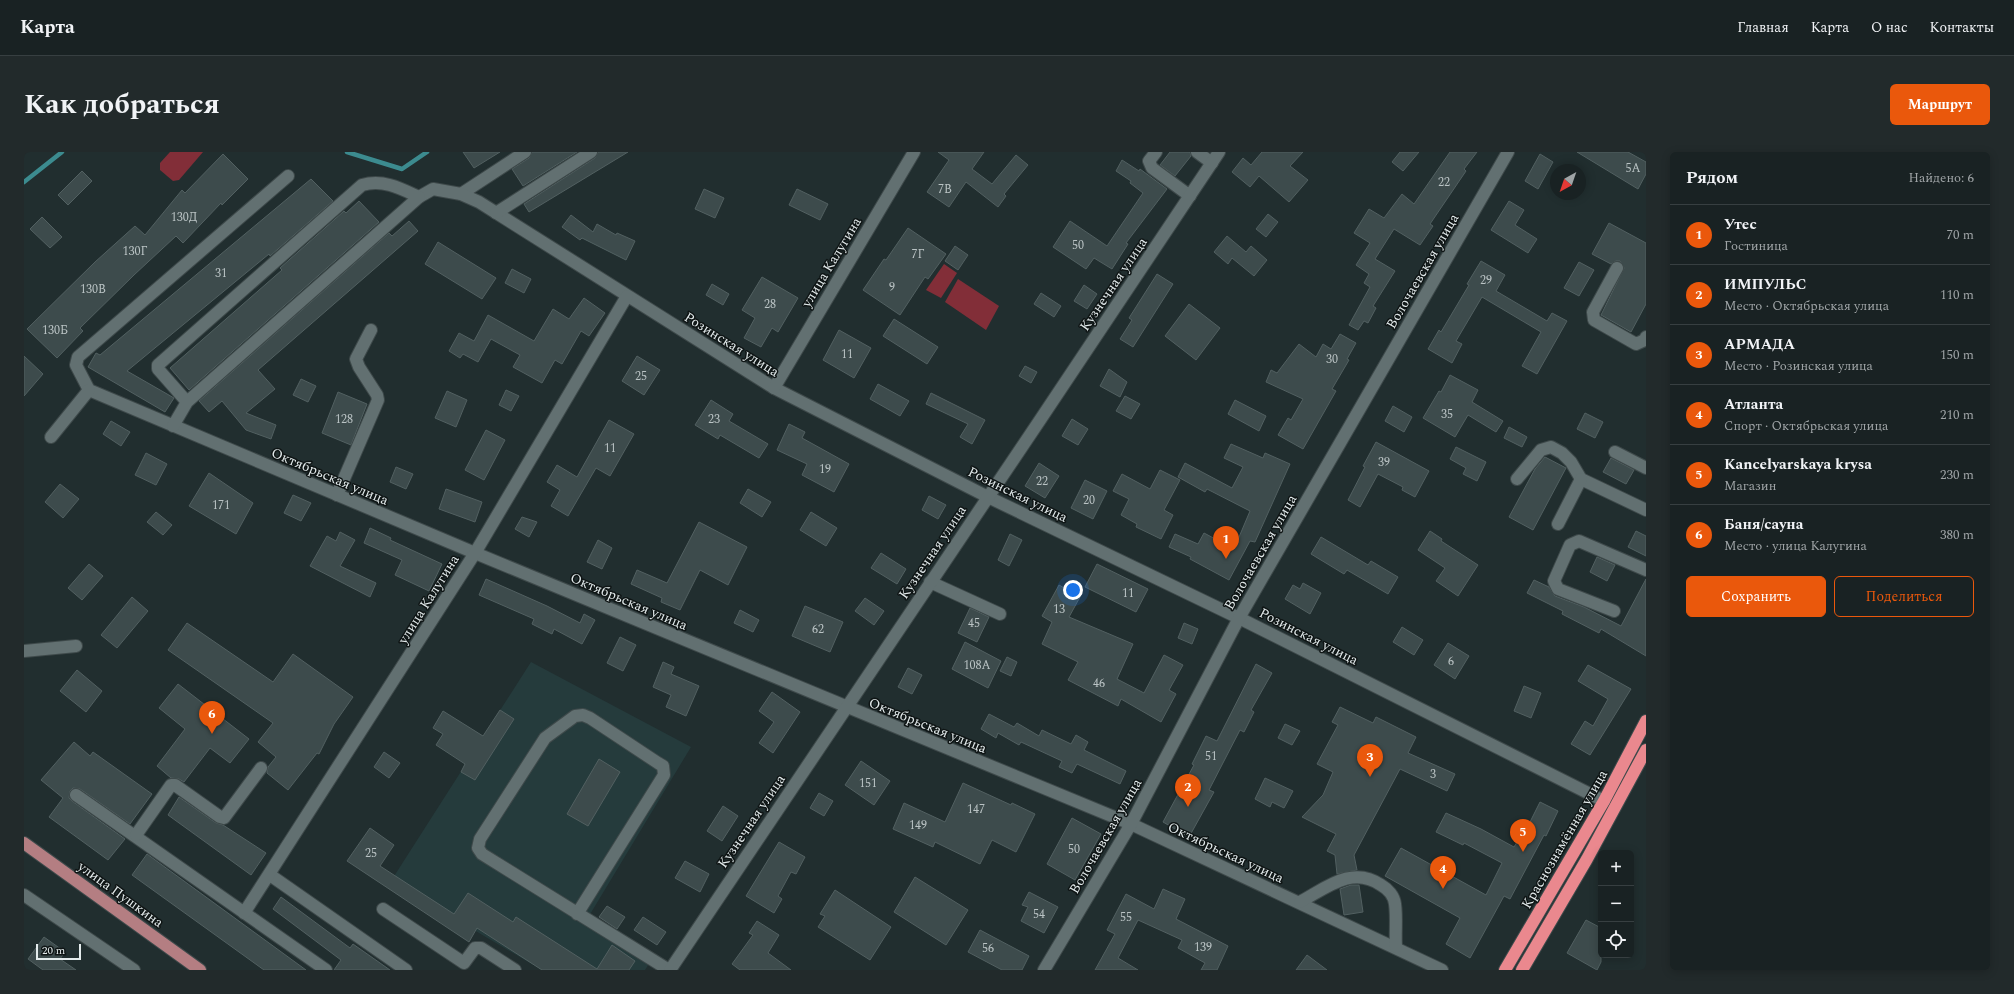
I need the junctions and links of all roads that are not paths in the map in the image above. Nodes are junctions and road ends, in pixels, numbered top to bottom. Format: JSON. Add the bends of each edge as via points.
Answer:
{"nodes":[{"id":1,"x":525,"y":152,"type":"edge"},
{"id":2,"x":591,"y":152,"type":"edge"},
{"id":3,"x":914,"y":152,"type":"edge"},
{"id":4,"x":1156,"y":152,"type":"edge"},
{"id":5,"x":1197,"y":152,"type":"edge"},
{"id":6,"x":1219,"y":152,"type":"edge"},
{"id":7,"x":1508,"y":152,"type":"edge"},
{"id":8,"x":1212,"y":163,"type":"junction"},
{"id":9,"x":288,"y":176,"type":"dead end"},
{"id":10,"x":461,"y":194,"type":"junction"},
{"id":11,"x":1190,"y":196,"type":"junction"},
{"id":12,"x":419,"y":197,"type":"junction"},
{"id":13,"x":496,"y":213,"type":"junction"},
{"id":14,"x":1617,"y":268,"type":"dead end"},
{"id":15,"x":627,"y":296,"type":"junction"},
{"id":16,"x":371,"y":330,"type":"dead end"},
{"id":17,"x":1646,"y":337,"type":"edge"},
{"id":18,"x":774,"y":388,"type":"junction"},
{"id":19,"x":89,"y":390,"type":"junction"},
{"id":20,"x":187,"y":402,"type":"junction"},
{"id":21,"x":173,"y":426,"type":"junction"},
{"id":22,"x":51,"y":437,"type":"dead end"},
{"id":23,"x":1615,"y":452,"type":"dead end"},
{"id":24,"x":1646,"y":468,"type":"edge"},
{"id":25,"x":1517,"y":479,"type":"dead end"},
{"id":26,"x":1581,"y":479,"type":"junction"},
{"id":27,"x":337,"y":495,"type":"junction"},
{"id":28,"x":988,"y":497,"type":"junction"},
{"id":29,"x":1646,"y":510,"type":"edge"},
{"id":30,"x":1558,"y":524,"type":"dead end"},
{"id":31,"x":475,"y":553,"type":"junction"},
{"id":32,"x":1646,"y":570,"type":"edge"},
{"id":33,"x":930,"y":582,"type":"junction"},
{"id":34,"x":1614,"y":611,"type":"dead end"},
{"id":35,"x":1000,"y":614,"type":"dead end"},
{"id":36,"x":1239,"y":618,"type":"junction"},
{"id":37,"x":76,"y":646,"type":"dead end"},
{"id":38,"x":24,"y":651,"type":"edge"},
{"id":39,"x":845,"y":707,"type":"junction"},
{"id":40,"x":1646,"y":721,"type":"edge"},
{"id":41,"x":1646,"y":750,"type":"edge"},
{"id":42,"x":261,"y":768,"type":"dead end"},
{"id":43,"x":76,"y":795,"type":"dead end"},
{"id":44,"x":1604,"y":801,"type":"junction"},
{"id":45,"x":1131,"y":824,"type":"junction"},
{"id":46,"x":136,"y":835,"type":"junction"},
{"id":47,"x":24,"y":843,"type":"edge"},
{"id":48,"x":270,"y":875,"type":"junction"},
{"id":49,"x":24,"y":895,"type":"edge"},
{"id":50,"x":1300,"y":902,"type":"junction"},
{"id":51,"x":383,"y":909,"type":"dead end"},
{"id":52,"x":244,"y":913,"type":"junction"},
{"id":53,"x":577,"y":914,"type":"junction"},
{"id":54,"x":1396,"y":948,"type":"junction"},
{"id":55,"x":461,"y":966,"type":"edge"},
{"id":56,"x":134,"y":970,"type":"edge"},
{"id":57,"x":200,"y":970,"type":"edge"},
{"id":58,"x":326,"y":970,"type":"edge"},
{"id":59,"x":406,"y":970,"type":"edge"},
{"id":60,"x":515,"y":970,"type":"edge"},
{"id":61,"x":670,"y":970,"type":"edge"},
{"id":62,"x":1044,"y":970,"type":"edge"},
{"id":63,"x":1442,"y":970,"type":"edge"},
{"id":64,"x":1505,"y":970,"type":"edge"},
{"id":65,"x":1522,"y":970,"type":"edge"}],
"edges":[{"from":1,"to":10,"type":"street"},
{"from":2,"to":13,"type":"street"},
{"from":3,"to":18,"type":"street","name":"улица Калугина"},
{"from":4,"to":11,"type":"street","via":[[1149,161],[1152,168]]},
{"from":5,"to":8,"type":"street"},
{"from":6,"to":8,"type":"street","name":"Кузнечная улица"},
{"from":7,"to":36,"type":"street","name":"Волочаевская улица"},
{"from":8,"to":11,"type":"street","name":"Кузнечная улица"},
{"from":9,"to":19,"type":"street","via":[[78,357],[76,365]]},
{"from":10,"to":12,"type":"street","name":"Розинская улица","via":[[433,190]]},
{"from":10,"to":13,"type":"street","name":"Розинская улица"},
{"from":11,"to":28,"type":"street","name":"Кузнечная улица"},
{"from":12,"to":20,"type":"street"},
{"from":12,"to":20,"type":"street","via":[[393,185],[373,182],[362,185],[158,365],[158,369]]},
{"from":13,"to":15,"type":"street","name":"Розинская улица"},
{"from":14,"to":17,"type":"street","via":[[1593,312],[1594,320],[1636,344]]},
{"from":15,"to":18,"type":"street","name":"Розинская улица"},
{"from":15,"to":31,"type":"street","name":"улица Калугина"},
{"from":16,"to":27,"type":"street","via":[[356,359],[378,400]]},
{"from":18,"to":28,"type":"street","name":"Розинская улица"},
{"from":19,"to":21,"type":"street","name":"Октябрьская улица"},
{"from":19,"to":22,"type":"street"},
{"from":20,"to":21,"type":"street"},
{"from":21,"to":27,"type":"street","name":"Октябрьская улица"},
{"from":23,"to":24,"type":"street"},
{"from":25,"to":26,"type":"street","via":[[1541,450],[1551,447],[1571,462]]},
{"from":26,"to":29,"type":"street"},
{"from":26,"to":30,"type":"street"},
{"from":27,"to":31,"type":"street","name":"Октябрьская улица"},
{"from":28,"to":33,"type":"street","name":"Кузнечная улица"},
{"from":28,"to":36,"type":"street","name":"Розинская улица"},
{"from":31,"to":39,"type":"street","name":"Октябрьская улица"},
{"from":31,"to":48,"type":"street","name":"улица Калугина"},
{"from":32,"to":34,"type":"street","via":[[1579,541],[1570,545],[1554,580],[1555,586]]},
{"from":33,"to":35,"type":"street"},
{"from":33,"to":39,"type":"street","name":"Кузнечная улица"},
{"from":36,"to":44,"type":"street","name":"Розинская улица"},
{"from":36,"to":45,"type":"street","name":"Волочаевская улица"},
{"from":37,"to":38,"type":"street"},
{"from":39,"to":45,"type":"street","name":"Октябрьская улица"},
{"from":39,"to":61,"type":"street","name":"Кузнечная улица"},
{"from":40,"to":44,"type":"highway","name":"Краснознамённая улица"},
{"from":41,"to":65,"type":"highway","name":"Краснознамённая улица","via":[[1587,860]]},
{"from":42,"to":46,"type":"street","via":[[224,818],[175,785],[171,785]]},
{"from":43,"to":46,"type":"street"},
{"from":44,"to":64,"type":"highway","name":"Краснознамённая улица"},
{"from":45,"to":50,"type":"street","name":"Октябрьская улица"},
{"from":45,"to":62,"type":"street","name":"Волочаевская улица"},
{"from":46,"to":52,"type":"street"},
{"from":47,"to":57,"type":"main road","name":"улица Пушкина"},
{"from":48,"to":52,"type":"street","name":"улица Калугина"},
{"from":48,"to":59,"type":"street"},
{"from":49,"to":56,"type":"street"},
{"from":50,"to":54,"type":"street","name":"Октябрьская улица"},
{"from":50,"to":54,"type":"street","via":[[1349,877],[1364,876],[1375,881],[1389,890],[1395,903]]},
{"from":51,"to":55,"type":"street"},
{"from":52,"to":58,"type":"street"},
{"from":53,"to":53,"type":"street","via":[[482,854],[478,848],[480,839],[545,738],[575,716],[583,715],[663,766],[664,775]]},
{"from":53,"to":61,"type":"street"},
{"from":54,"to":63,"type":"street","name":"Октябрьская улица"},
{"from":55,"to":60,"type":"street","via":[[475,948],[481,948]]}]}
